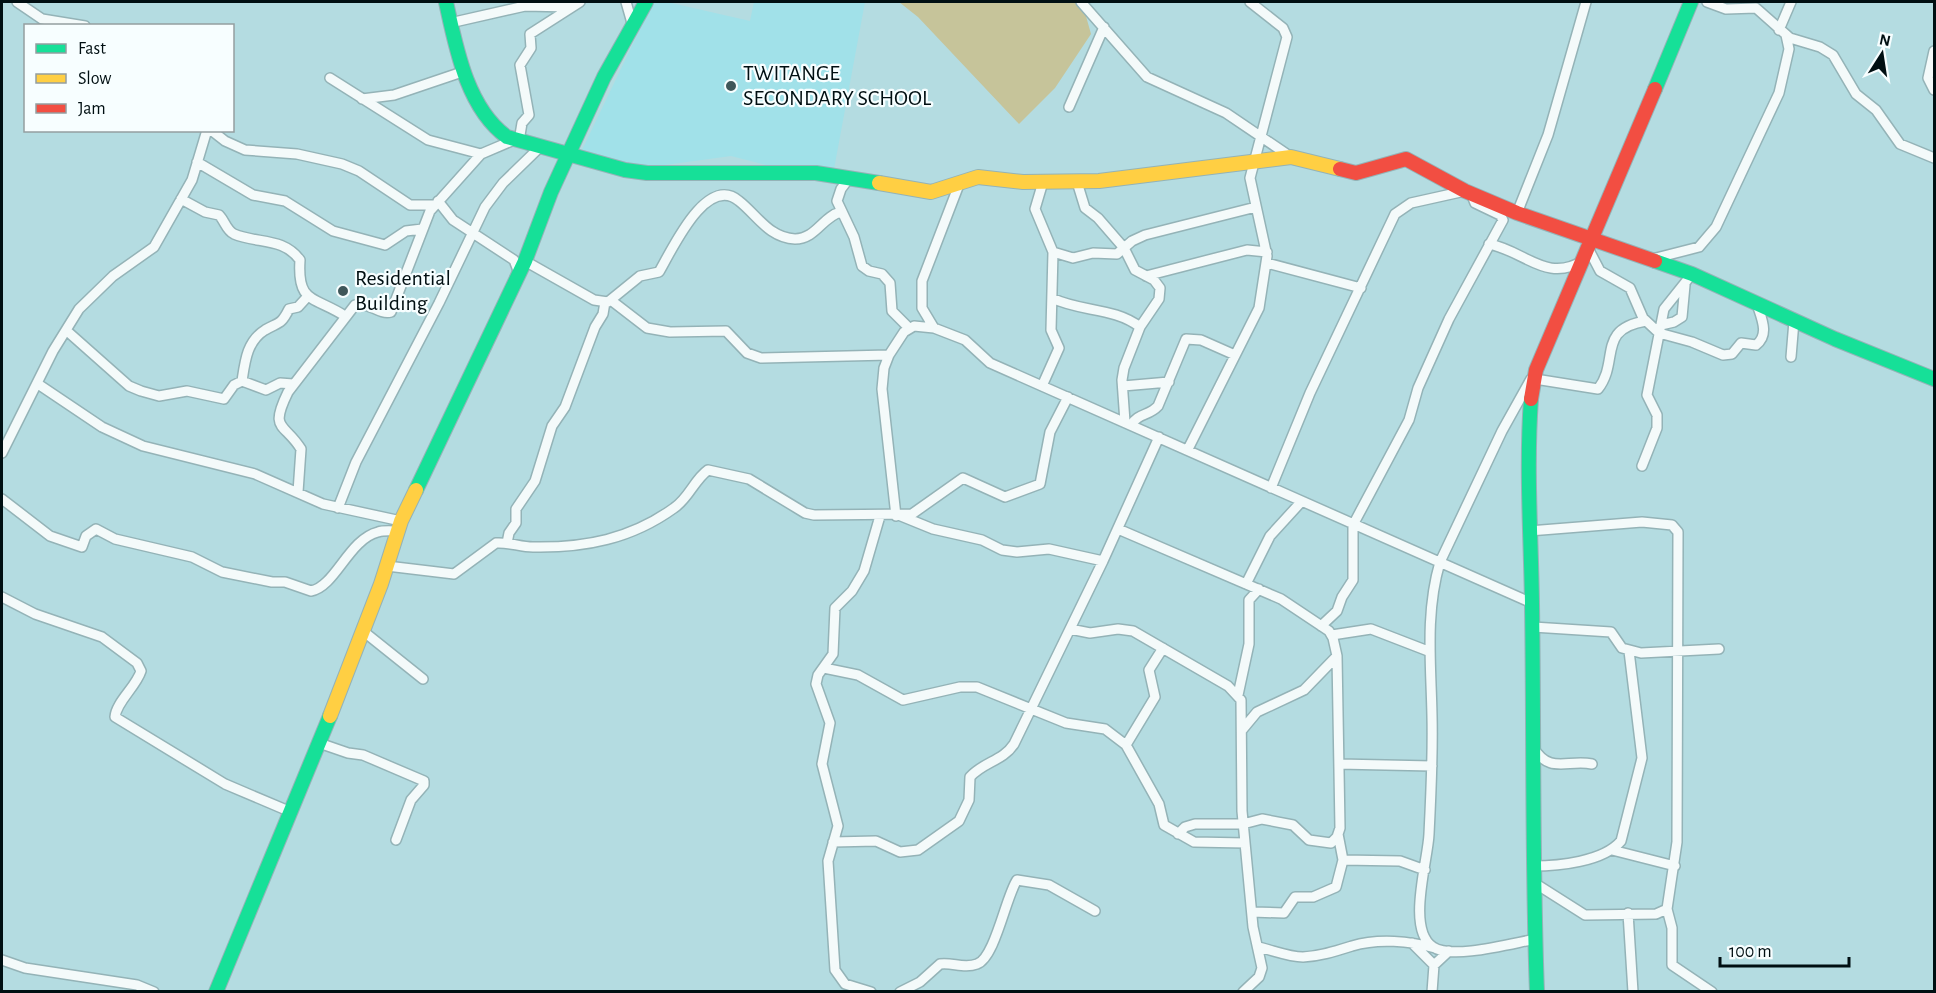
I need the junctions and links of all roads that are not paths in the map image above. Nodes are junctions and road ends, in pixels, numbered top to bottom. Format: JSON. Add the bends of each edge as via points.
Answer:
{"nodes":[{"id":1,"x":16,"y":2,"type":"edge"},
{"id":2,"x":446,"y":2,"type":"edge"},
{"id":3,"x":626,"y":2,"type":"edge"},
{"id":4,"x":646,"y":2,"type":"edge"},
{"id":5,"x":1081,"y":2,"type":"edge"},
{"id":6,"x":1250,"y":2,"type":"edge"},
{"id":7,"x":1586,"y":2,"type":"edge"},
{"id":8,"x":1691,"y":2,"type":"edge"},
{"id":9,"x":1707,"y":2,"type":"edge"},
{"id":10,"x":1791,"y":2,"type":"edge"},
{"id":11,"x":576,"y":4,"type":"edge"},
{"id":12,"x":632,"y":22,"type":"junction"},
{"id":13,"x":450,"y":23,"type":"junction"},
{"id":14,"x":73,"y":24,"type":"edge"},
{"id":15,"x":1104,"y":27,"type":"junction"},
{"id":16,"x":1783,"y":33,"type":"junction"},
{"id":17,"x":1935,"y":51,"type":"edge"},
{"id":18,"x":465,"y":71,"type":"junction"},
{"id":19,"x":330,"y":78,"type":"dead end"},
{"id":20,"x":1935,"y":90,"type":"edge"},
{"id":21,"x":362,"y":99,"type":"junction"},
{"id":22,"x":1070,"y":107,"type":"dead end"},
{"id":23,"x":208,"y":132,"type":"edge"},
{"id":24,"x":212,"y":132,"type":"edge"},
{"id":25,"x":1260,"y":136,"type":"junction"},
{"id":26,"x":517,"y":140,"type":"junction"},
{"id":27,"x":540,"y":147,"type":"junction"},
{"id":28,"x":481,"y":154,"type":"junction"},
{"id":29,"x":569,"y":154,"type":"junction"},
{"id":30,"x":1291,"y":158,"type":"junction"},
{"id":31,"x":1935,"y":158,"type":"edge"},
{"id":32,"x":1253,"y":161,"type":"junction"},
{"id":33,"x":197,"y":162,"type":"junction"},
{"id":34,"x":850,"y":177,"type":"junction"},
{"id":35,"x":960,"y":182,"type":"junction"},
{"id":36,"x":1043,"y":182,"type":"junction"},
{"id":37,"x":1077,"y":182,"type":"junction"},
{"id":38,"x":1468,"y":192,"type":"junction"},
{"id":39,"x":181,"y":200,"type":"junction"},
{"id":40,"x":436,"y":203,"type":"junction"},
{"id":41,"x":1256,"y":207,"type":"junction"},
{"id":42,"x":841,"y":212,"type":"junction"},
{"id":43,"x":1517,"y":213,"type":"junction"},
{"id":44,"x":422,"y":229,"type":"junction"},
{"id":45,"x":473,"y":231,"type":"junction"},
{"id":46,"x":1490,"y":244,"type":"junction"},
{"id":47,"x":1124,"y":248,"type":"junction"},
{"id":48,"x":1589,"y":250,"type":"junction"},
{"id":49,"x":1053,"y":252,"type":"junction"},
{"id":50,"x":1267,"y":252,"type":"junction"},
{"id":51,"x":1650,"y":259,"type":"junction"},
{"id":52,"x":1267,"y":263,"type":"junction"},
{"id":53,"x":522,"y":268,"type":"junction"},
{"id":54,"x":1146,"y":276,"type":"junction"},
{"id":55,"x":1688,"y":279,"type":"junction"},
{"id":56,"x":1361,"y":288,"type":"junction"},
{"id":57,"x":308,"y":296,"type":"junction"},
{"id":58,"x":1052,"y":298,"type":"junction"},
{"id":59,"x":609,"y":302,"type":"junction"},
{"id":60,"x":1757,"y":304,"type":"junction"},
{"id":61,"x":345,"y":316,"type":"junction"},
{"id":62,"x":1646,"y":321,"type":"junction"},
{"id":63,"x":1794,"y":321,"type":"junction"},
{"id":64,"x":1140,"y":327,"type":"junction"},
{"id":65,"x":909,"y":328,"type":"junction"},
{"id":66,"x":934,"y":328,"type":"junction"},
{"id":67,"x":1660,"y":329,"type":"junction"},
{"id":68,"x":67,"y":331,"type":"junction"},
{"id":69,"x":890,"y":355,"type":"junction"},
{"id":70,"x":1235,"y":355,"type":"junction"},
{"id":71,"x":1791,"y":357,"type":"dead end"},
{"id":72,"x":1536,"y":374,"type":"junction"},
{"id":73,"x":1935,"y":379,"type":"edge"},
{"id":74,"x":242,"y":381,"type":"junction"},
{"id":75,"x":1168,"y":382,"type":"junction"},
{"id":76,"x":38,"y":384,"type":"junction"},
{"id":77,"x":293,"y":384,"type":"junction"},
{"id":78,"x":1041,"y":386,"type":"junction"},
{"id":79,"x":1123,"y":386,"type":"junction"},
{"id":80,"x":1068,"y":397,"type":"junction"},
{"id":81,"x":1128,"y":424,"type":"junction"},
{"id":82,"x":1159,"y":437,"type":"junction"},
{"id":83,"x":1188,"y":449,"type":"junction"},
{"id":84,"x":2,"y":453,"type":"edge"},
{"id":85,"x":1642,"y":466,"type":"dead end"},
{"id":86,"x":1270,"y":488,"type":"junction"},
{"id":87,"x":298,"y":492,"type":"junction"},
{"id":88,"x":2,"y":499,"type":"edge"},
{"id":89,"x":1301,"y":502,"type":"junction"},
{"id":90,"x":338,"y":508,"type":"junction"},
{"id":91,"x":880,"y":516,"type":"junction"},
{"id":92,"x":899,"y":516,"type":"junction"},
{"id":93,"x":1353,"y":525,"type":"junction"},
{"id":94,"x":399,"y":526,"type":"junction"},
{"id":95,"x":1118,"y":529,"type":"junction"},
{"id":96,"x":1529,"y":531,"type":"junction"},
{"id":97,"x":507,"y":543,"type":"junction"},
{"id":98,"x":1104,"y":561,"type":"junction"},
{"id":99,"x":1440,"y":562,"type":"junction"},
{"id":100,"x":387,"y":566,"type":"junction"},
{"id":101,"x":1246,"y":584,"type":"junction"},
{"id":102,"x":1259,"y":589,"type":"junction"},
{"id":103,"x":2,"y":597,"type":"edge"},
{"id":104,"x":1532,"y":603,"type":"junction"},
{"id":105,"x":1321,"y":626,"type":"junction"},
{"id":106,"x":1533,"y":627,"type":"junction"},
{"id":107,"x":1070,"y":629,"type":"junction"},
{"id":108,"x":363,"y":631,"type":"junction"},
{"id":109,"x":1332,"y":635,"type":"junction"},
{"id":110,"x":1162,"y":648,"type":"junction"},
{"id":111,"x":1719,"y":650,"type":"dead end"},
{"id":112,"x":1428,"y":651,"type":"junction"},
{"id":113,"x":1629,"y":651,"type":"junction"},
{"id":114,"x":1678,"y":651,"type":"junction"},
{"id":115,"x":1337,"y":656,"type":"junction"},
{"id":116,"x":824,"y":668,"type":"junction"},
{"id":117,"x":423,"y":679,"type":"dead end"},
{"id":118,"x":1238,"y":695,"type":"junction"},
{"id":119,"x":1030,"y":708,"type":"junction"},
{"id":120,"x":1242,"y":730,"type":"junction"},
{"id":121,"x":319,"y":743,"type":"junction"},
{"id":122,"x":1126,"y":745,"type":"junction"},
{"id":123,"x":1533,"y":747,"type":"junction"},
{"id":124,"x":1339,"y":764,"type":"junction"},
{"id":125,"x":1592,"y":764,"type":"dead end"},
{"id":126,"x":1432,"y":765,"type":"junction"},
{"id":127,"x":291,"y":812,"type":"junction"},
{"id":128,"x":1243,"y":824,"type":"junction"},
{"id":129,"x":1178,"y":834,"type":"junction"},
{"id":130,"x":1338,"y":834,"type":"junction"},
{"id":131,"x":396,"y":840,"type":"dead end"},
{"id":132,"x":834,"y":842,"type":"junction"},
{"id":133,"x":1245,"y":843,"type":"junction"},
{"id":134,"x":1612,"y":850,"type":"junction"},
{"id":135,"x":1343,"y":860,"type":"junction"},
{"id":136,"x":1533,"y":866,"type":"junction"},
{"id":137,"x":1675,"y":866,"type":"junction"},
{"id":138,"x":1425,"y":870,"type":"junction"},
{"id":139,"x":1533,"y":882,"type":"junction"},
{"id":140,"x":1667,"y":909,"type":"junction"},
{"id":141,"x":1095,"y":911,"type":"dead end"},
{"id":142,"x":1252,"y":912,"type":"junction"},
{"id":143,"x":1628,"y":913,"type":"junction"},
{"id":144,"x":1536,"y":939,"type":"junction"},
{"id":145,"x":1412,"y":943,"type":"junction"},
{"id":146,"x":1258,"y":947,"type":"junction"},
{"id":147,"x":1436,"y":949,"type":"junction"},
{"id":148,"x":1449,"y":951,"type":"junction"},
{"id":149,"x":2,"y":960,"type":"edge"},
{"id":150,"x":1434,"y":965,"type":"junction"},
{"id":151,"x":154,"y":992,"type":"edge"},
{"id":152,"x":216,"y":992,"type":"edge"},
{"id":153,"x":871,"y":992,"type":"edge"},
{"id":154,"x":900,"y":992,"type":"edge"},
{"id":155,"x":1243,"y":992,"type":"edge"},
{"id":156,"x":1432,"y":992,"type":"edge"},
{"id":157,"x":1537,"y":992,"type":"edge"},
{"id":158,"x":1633,"y":992,"type":"edge"},
{"id":159,"x":1712,"y":992,"type":"edge"}],
"edges":[{"from":1,"to":14,"type":"street","via":[[42,19]]},
{"from":2,"to":13,"type":"street"},
{"from":3,"to":12,"type":"street"},
{"from":4,"to":12,"type":"street"},
{"from":5,"to":15,"type":"street"},
{"from":6,"to":25,"type":"street","via":[[1283,28],[1287,37]]},
{"from":7,"to":43,"type":"street","via":[[1548,135]]},
{"from":8,"to":48,"type":"street"},
{"from":9,"to":16,"type":"street","via":[[1726,9],[1756,8]]},
{"from":10,"to":16,"type":"street"},
{"from":11,"to":13,"type":"street","via":[[525,6]]},
{"from":11,"to":26,"type":"street","via":[[530,34],[531,48],[520,65],[529,115]]},
{"from":12,"to":29,"type":"street"},
{"from":13,"to":18,"type":"street"},
{"from":15,"to":22,"type":"street"},
{"from":15,"to":25,"type":"street","via":[[1147,77],[1226,113]]},
{"from":16,"to":31,"type":"street","via":[[1833,55],[1856,94],[1876,110],[1900,144]]},
{"from":16,"to":51,"type":"street","via":[[1789,49],[1779,93],[1716,227],[1699,247]]},
{"from":17,"to":20,"type":"street","via":[[1928,78]]},
{"from":18,"to":21,"type":"street","via":[[394,95]]},
{"from":18,"to":26,"type":"street","via":[[493,129]]},
{"from":19,"to":21,"type":"street"},
{"from":21,"to":28,"type":"street","via":[[428,140]]},
{"from":23,"to":33,"type":"street"},
{"from":24,"to":40,"type":"street","via":[[245,150],[315,157],[342,164],[410,205]]},
{"from":25,"to":30,"type":"street"},
{"from":25,"to":32,"type":"street"},
{"from":26,"to":27,"type":"street"},
{"from":26,"to":28,"type":"street"},
{"from":27,"to":29,"type":"street"},
{"from":27,"to":45,"type":"street","via":[[492,196]]},
{"from":28,"to":40,"type":"street"},
{"from":29,"to":34,"type":"street","via":[[605,166],[647,173],[775,172]]},
{"from":29,"to":53,"type":"street"},
{"from":30,"to":32,"type":"street"},
{"from":30,"to":38,"type":"street","via":[[1356,172],[1406,159]]},
{"from":32,"to":37,"type":"street"},
{"from":32,"to":41,"type":"street","via":[[1250,178]]},
{"from":33,"to":39,"type":"street"},
{"from":33,"to":44,"type":"street","via":[[253,195],[285,201],[333,231],[385,245],[406,231]]},
{"from":34,"to":35,"type":"street","via":[[931,192]]},
{"from":34,"to":42,"type":"street","via":[[837,201]]},
{"from":35,"to":36,"type":"street","via":[[978,177]]},
{"from":35,"to":66,"type":"street","via":[[922,281],[922,309]]},
{"from":36,"to":37,"type":"street"},
{"from":36,"to":49,"type":"street","via":[[1035,209]]},
{"from":37,"to":47,"type":"street","via":[[1085,208]]},
{"from":38,"to":43,"type":"street"},
{"from":38,"to":46,"type":"street","via":[[1477,205],[1503,218]]},
{"from":38,"to":56,"type":"street","via":[[1412,203],[1398,210]]},
{"from":39,"to":57,"type":"street","via":[[219,215],[235,234],[282,244],[293,251],[300,260],[300,285]]},
{"from":39,"to":68,"type":"street","via":[[154,247],[86,301]]},
{"from":40,"to":44,"type":"street"},
{"from":40,"to":45,"type":"street"},
{"from":41,"to":47,"type":"street","via":[[1145,235]]},
{"from":41,"to":50,"type":"street"},
{"from":42,"to":59,"type":"street","via":[[797,239],[785,237],[753,217],[731,196],[718,196],[687,223],[659,272],[640,276]]},
{"from":42,"to":65,"type":"street","via":[[854,237],[859,260],[865,269],[882,274],[890,283],[892,311]]},
{"from":43,"to":48,"type":"street"},
{"from":44,"to":61,"type":"street","via":[[391,312],[359,304]]},
{"from":45,"to":53,"type":"street"},
{"from":45,"to":90,"type":"street","via":[[356,462]]},
{"from":46,"to":48,"type":"street","via":[[1535,264],[1561,270]]},
{"from":46,"to":93,"type":"street","via":[[1438,340],[1409,420]]},
{"from":47,"to":49,"type":"street","via":[[1114,255],[1093,253],[1076,258]]},
{"from":47,"to":54,"type":"street","via":[[1133,268]]},
{"from":48,"to":51,"type":"street"},
{"from":48,"to":62,"type":"street","via":[[1600,271],[1630,288]]},
{"from":48,"to":72,"type":"street"},
{"from":49,"to":58,"type":"street"},
{"from":50,"to":52,"type":"street"},
{"from":50,"to":54,"type":"street","via":[[1247,250]]},
{"from":51,"to":55,"type":"street"},
{"from":52,"to":56,"type":"street"},
{"from":52,"to":70,"type":"street","via":[[1259,308]]},
{"from":53,"to":59,"type":"street","via":[[594,300]]},
{"from":53,"to":94,"type":"street"},
{"from":54,"to":64,"type":"street","via":[[1157,284],[1160,294]]},
{"from":55,"to":60,"type":"street"},
{"from":55,"to":67,"type":"street","via":[[1668,301]]},
{"from":55,"to":67,"type":"street","via":[[1682,317]]},
{"from":56,"to":86,"type":"street"},
{"from":57,"to":61,"type":"street"},
{"from":57,"to":74,"type":"street","via":[[298,307],[291,307],[280,324],[267,329],[250,345]]},
{"from":58,"to":64,"type":"street","via":[[1123,317]]},
{"from":58,"to":78,"type":"street","via":[[1051,334],[1059,348]]},
{"from":59,"to":69,"type":"street","via":[[647,328],[670,332],[726,331],[747,353],[761,358]]},
{"from":59,"to":97,"type":"street","via":[[595,327],[565,407],[552,426],[536,481],[516,509],[516,523]]},
{"from":60,"to":63,"type":"street"},
{"from":60,"to":67,"type":"street","via":[[1764,325],[1761,342],[1741,343],[1732,354],[1723,355]]},
{"from":61,"to":77,"type":"street"},
{"from":62,"to":67,"type":"street"},
{"from":62,"to":72,"type":"street","via":[[1626,325],[1616,334],[1599,389]]},
{"from":63,"to":71,"type":"street"},
{"from":63,"to":73,"type":"street"},
{"from":64,"to":79,"type":"street","via":[[1124,368]]},
{"from":65,"to":66,"type":"street"},
{"from":65,"to":69,"type":"street"},
{"from":66,"to":78,"type":"street","via":[[967,341],[990,363]]},
{"from":67,"to":85,"type":"street","via":[[1647,395],[1659,420]]},
{"from":68,"to":74,"type":"street","via":[[121,379],[141,391],[159,396],[187,391],[224,399]]},
{"from":68,"to":76,"type":"street"},
{"from":69,"to":92,"type":"street","via":[[882,389]]},
{"from":70,"to":75,"type":"street","via":[[1189,338],[1183,343]]},
{"from":70,"to":83,"type":"street"},
{"from":72,"to":96,"type":"street","via":[[1528,465]]},
{"from":72,"to":99,"type":"street","via":[[1502,431]]},
{"from":74,"to":77,"type":"street","via":[[266,390],[280,383]]},
{"from":75,"to":79,"type":"street"},
{"from":75,"to":81,"type":"street","via":[[1154,411]]},
{"from":76,"to":84,"type":"street"},
{"from":76,"to":87,"type":"street","via":[[126,439],[255,474]]},
{"from":77,"to":87,"type":"street","via":[[281,406],[279,421],[301,449]]},
{"from":78,"to":80,"type":"street"},
{"from":79,"to":81,"type":"street"},
{"from":80,"to":81,"type":"street"},
{"from":80,"to":92,"type":"street","via":[[1050,432],[1037,487],[1000,496],[963,478],[917,512]]},
{"from":81,"to":82,"type":"street"},
{"from":82,"to":83,"type":"street"},
{"from":82,"to":95,"type":"street"},
{"from":83,"to":86,"type":"street"},
{"from":86,"to":89,"type":"street"},
{"from":87,"to":90,"type":"street"},
{"from":88,"to":94,"type":"street","via":[[50,536],[82,547],[86,536],[96,529],[115,539],[192,557],[222,572],[285,582],[311,591],[324,586],[348,554],[370,535]]},
{"from":89,"to":93,"type":"street"},
{"from":89,"to":101,"type":"street","via":[[1270,536]]},
{"from":90,"to":94,"type":"street"},
{"from":91,"to":92,"type":"street"},
{"from":91,"to":97,"type":"street","via":[[809,514],[750,479],[710,470],[686,500],[643,528],[611,541],[536,548]]},
{"from":91,"to":116,"type":"street","via":[[864,571],[836,607],[833,654]]},
{"from":92,"to":98,"type":"street","via":[[933,530],[982,540],[1002,550],[1049,549]]},
{"from":93,"to":99,"type":"street"},
{"from":93,"to":105,"type":"street","via":[[1353,580],[1337,611]]},
{"from":94,"to":100,"type":"street"},
{"from":95,"to":98,"type":"street"},
{"from":95,"to":101,"type":"street"},
{"from":96,"to":104,"type":"street"},
{"from":96,"to":114,"type":"street","via":[[1642,522],[1676,527]]},
{"from":97,"to":100,"type":"street","via":[[493,544],[457,574]]},
{"from":98,"to":107,"type":"street"},
{"from":99,"to":104,"type":"street"},
{"from":99,"to":112,"type":"street","via":[[1433,591]]},
{"from":100,"to":108,"type":"street"},
{"from":101,"to":102,"type":"street"},
{"from":102,"to":105,"type":"street","via":[[1287,602]]},
{"from":102,"to":118,"type":"street","via":[[1249,600],[1249,644]]},
{"from":103,"to":127,"type":"street","via":[[35,614],[102,637],[137,663],[139,677],[115,713],[116,718],[225,784]]},
{"from":104,"to":106,"type":"street"},
{"from":105,"to":109,"type":"street"},
{"from":106,"to":113,"type":"street","via":[[1611,632],[1622,648]]},
{"from":106,"to":123,"type":"street"},
{"from":107,"to":110,"type":"street","via":[[1090,633],[1128,629]]},
{"from":107,"to":119,"type":"street"},
{"from":108,"to":117,"type":"street"},
{"from":108,"to":121,"type":"street"},
{"from":109,"to":112,"type":"street","via":[[1371,629]]},
{"from":109,"to":115,"type":"street"},
{"from":110,"to":118,"type":"street"},
{"from":110,"to":122,"type":"street","via":[[1149,670],[1155,697]]},
{"from":111,"to":114,"type":"street"},
{"from":112,"to":126,"type":"street"},
{"from":113,"to":114,"type":"street"},
{"from":113,"to":134,"type":"street","via":[[1642,758],[1623,836]]},
{"from":114,"to":137,"type":"street"},
{"from":115,"to":120,"type":"street","via":[[1304,690],[1257,712]]},
{"from":115,"to":124,"type":"street"},
{"from":116,"to":119,"type":"street","via":[[858,675],[903,700],[968,687],[984,689]]},
{"from":116,"to":132,"type":"street","via":[[816,684],[830,723],[822,764],[838,822]]},
{"from":118,"to":120,"type":"street"},
{"from":119,"to":122,"type":"street","via":[[1066,723],[1099,726]]},
{"from":119,"to":132,"type":"street","via":[[1008,753],[970,777],[969,800],[959,821],[923,848],[907,853],[876,841]]},
{"from":120,"to":128,"type":"street"},
{"from":121,"to":127,"type":"street"},
{"from":121,"to":131,"type":"street","via":[[363,755],[424,781],[409,805]]},
{"from":122,"to":129,"type":"street","via":[[1159,804],[1164,825]]},
{"from":123,"to":125,"type":"street","via":[[1552,764]]},
{"from":123,"to":136,"type":"street"},
{"from":124,"to":126,"type":"street"},
{"from":124,"to":130,"type":"street"},
{"from":126,"to":138,"type":"street"},
{"from":127,"to":152,"type":"street"},
{"from":128,"to":129,"type":"street","via":[[1195,824]]},
{"from":128,"to":130,"type":"street","via":[[1258,819],[1290,824],[1304,838],[1325,843],[1331,843]]},
{"from":128,"to":133,"type":"street"},
{"from":129,"to":133,"type":"street","via":[[1198,843]]},
{"from":130,"to":135,"type":"street"},
{"from":132,"to":153,"type":"street","via":[[828,861],[835,970],[845,984]]},
{"from":133,"to":142,"type":"street"},
{"from":134,"to":136,"type":"street","via":[[1568,864]]},
{"from":134,"to":137,"type":"street"},
{"from":135,"to":138,"type":"street","via":[[1400,861]]},
{"from":135,"to":142,"type":"street","via":[[1336,887],[1313,897],[1294,897],[1282,914]]},
{"from":136,"to":139,"type":"street"},
{"from":137,"to":140,"type":"street"},
{"from":138,"to":147,"type":"street","via":[[1419,920]]},
{"from":139,"to":143,"type":"street","via":[[1585,915]]},
{"from":139,"to":144,"type":"street"},
{"from":140,"to":143,"type":"street","via":[[1660,914]]},
{"from":140,"to":159,"type":"street","via":[[1672,928],[1672,965]]},
{"from":141,"to":154,"type":"street","via":[[1049,885],[1017,880],[1000,928],[983,960],[973,965],[939,964],[920,982]]},
{"from":142,"to":146,"type":"street"},
{"from":143,"to":158,"type":"street"},
{"from":144,"to":148,"type":"street"},
{"from":144,"to":157,"type":"street"},
{"from":145,"to":146,"type":"street","via":[[1356,945],[1301,957]]},
{"from":145,"to":147,"type":"street"},
{"from":145,"to":150,"type":"street"},
{"from":146,"to":155,"type":"street","via":[[1261,972]]},
{"from":147,"to":148,"type":"street"},
{"from":148,"to":150,"type":"street"},
{"from":149,"to":151,"type":"street","via":[[25,968],[137,985]]},
{"from":150,"to":156,"type":"street"}]}
